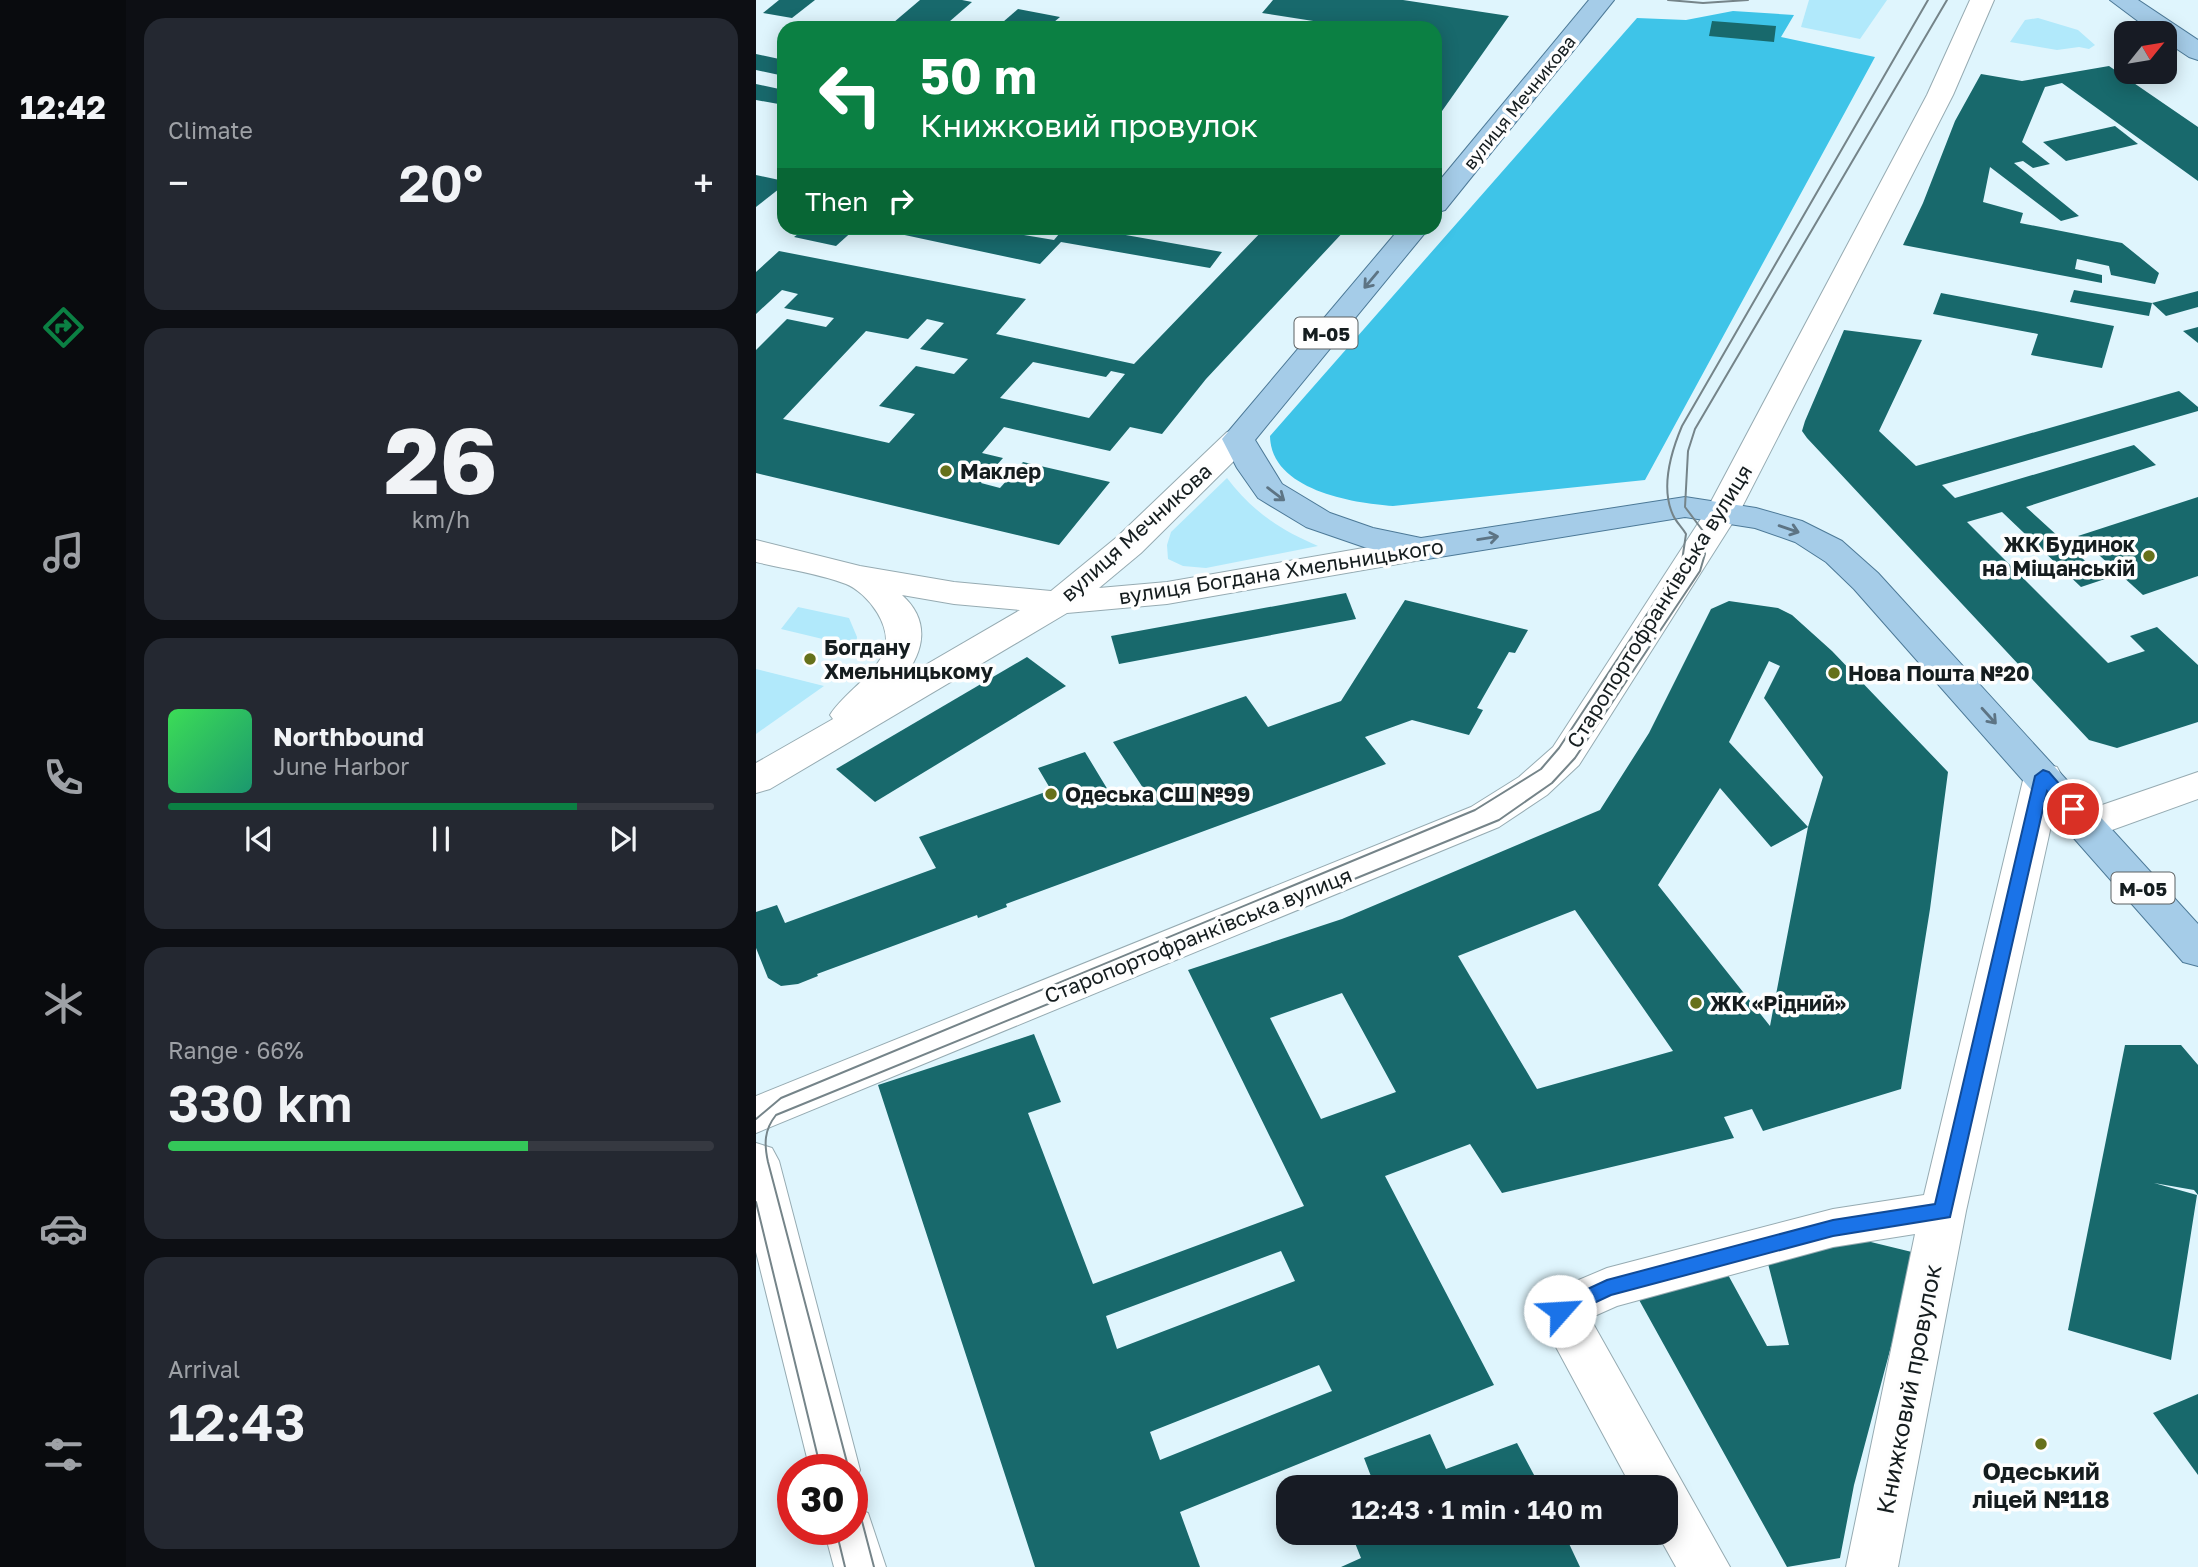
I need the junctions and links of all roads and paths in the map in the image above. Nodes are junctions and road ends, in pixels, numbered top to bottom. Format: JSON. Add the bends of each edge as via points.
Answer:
{"nodes":[{"id":1,"x":1602,"y":0,"type":"edge"},
{"id":2,"x":1982,"y":0,"type":"edge"},
{"id":3,"x":2122,"y":0,"type":"edge"},
{"id":4,"x":2198,"y":52,"type":"edge"},
{"id":5,"x":1442,"y":195,"type":"edge"},
{"id":6,"x":1409,"y":235,"type":"edge"},
{"id":7,"x":1238,"y":439,"type":"junction"},
{"id":8,"x":1723,"y":511,"type":"junction"},
{"id":9,"x":1420,"y":550,"type":"junction"},
{"id":10,"x":756,"y":551,"type":"edge"},
{"id":11,"x":860,"y":577,"type":"junction"},
{"id":12,"x":1059,"y":603,"type":"junction"},
{"id":13,"x":793,"y":759,"type":"junction"},
{"id":14,"x":2043,"y":776,"type":"junction"},
{"id":15,"x":756,"y":780,"type":"edge"},
{"id":16,"x":2198,"y":785,"type":"edge"},
{"id":17,"x":2087,"y":825,"type":"junction"},
{"id":18,"x":2198,"y":950,"type":"edge"},
{"id":19,"x":756,"y":1115,"type":"edge"},
{"id":20,"x":756,"y":1161,"type":"edge"},
{"id":21,"x":1943,"y":1211,"type":"junction"},
{"id":22,"x":831,"y":1454,"type":"edge"},
{"id":23,"x":1652,"y":1475,"type":"edge"},
{"id":24,"x":1678,"y":1521,"type":"edge"},
{"id":25,"x":854,"y":1545,"type":"edge"},
{"id":26,"x":860,"y":1567,"type":"edge"},
{"id":27,"x":1704,"y":1567,"type":"edge"},
{"id":28,"x":1872,"y":1567,"type":"edge"}],
"edges":[{"from":1,"to":5,"type":"main road","name":"вулиця Мечникова"},
{"from":2,"to":8,"type":"main road","name":"Старопортофранківська вулиця","via":[[1934,107]]},
{"from":3,"to":4,"type":"main road"},
{"from":6,"to":7,"type":"main road","name":"вулиця Мечникова","number":"М-05","one_way":true},
{"from":7,"to":9,"type":"main road","number":"М-05","one_way":true,"via":[[1270,491],[1306,513],[1364,536]]},
{"from":7,"to":12,"type":"main road","name":"вулиця Мечникова","via":[[1129,545]]},
{"from":9,"to":8,"type":"main road","name":"вулиця Богдана Хмельницького","number":"М-05","one_way":true,"via":[[1685,507]]},
{"from":8,"to":14,"type":"main road","number":"М-05","one_way":true,"via":[[1804,534],[1854,568]]},
{"from":8,"to":19,"type":"main road","name":"Старопортофранківська вулиця","via":[[1566,756],[1533,786],[1485,817]]},
{"from":9,"to":12,"type":"main road","name":"вулиця Богдана Хмельницького","via":[[1167,593]]},
{"from":10,"to":11,"type":"main road","name":"вулиця Богдана Хмельницького"},
{"from":11,"to":12,"type":"main road","name":"вулиця Богдана Хмельницького","via":[[954,593]]},
{"from":11,"to":13,"type":"main road","via":[[894,607],[905,632],[901,656],[859,707]]},
{"from":12,"to":13,"type":"main road","name":"вулиця Мечникова"},
{"from":13,"to":15,"type":"main road","name":"вулиця Мечникова"},
{"from":14,"to":17,"type":"main road","number":"М-05"},
{"from":14,"to":21,"type":"main road","name":"Книжковий провулок"},
{"from":16,"to":17,"type":"main road"},
{"from":17,"to":18,"type":"main road","number":"М-05"},
{"from":20,"to":22,"type":"main road"},
{"from":21,"to":23,"type":"main road","via":[[1833,1228],[1607,1288],[1560,1311]]},
{"from":21,"to":28,"type":"main road","name":"Книжковий провулок"},
{"from":24,"to":27,"type":"main road"},
{"from":25,"to":26,"type":"main road"}]}
